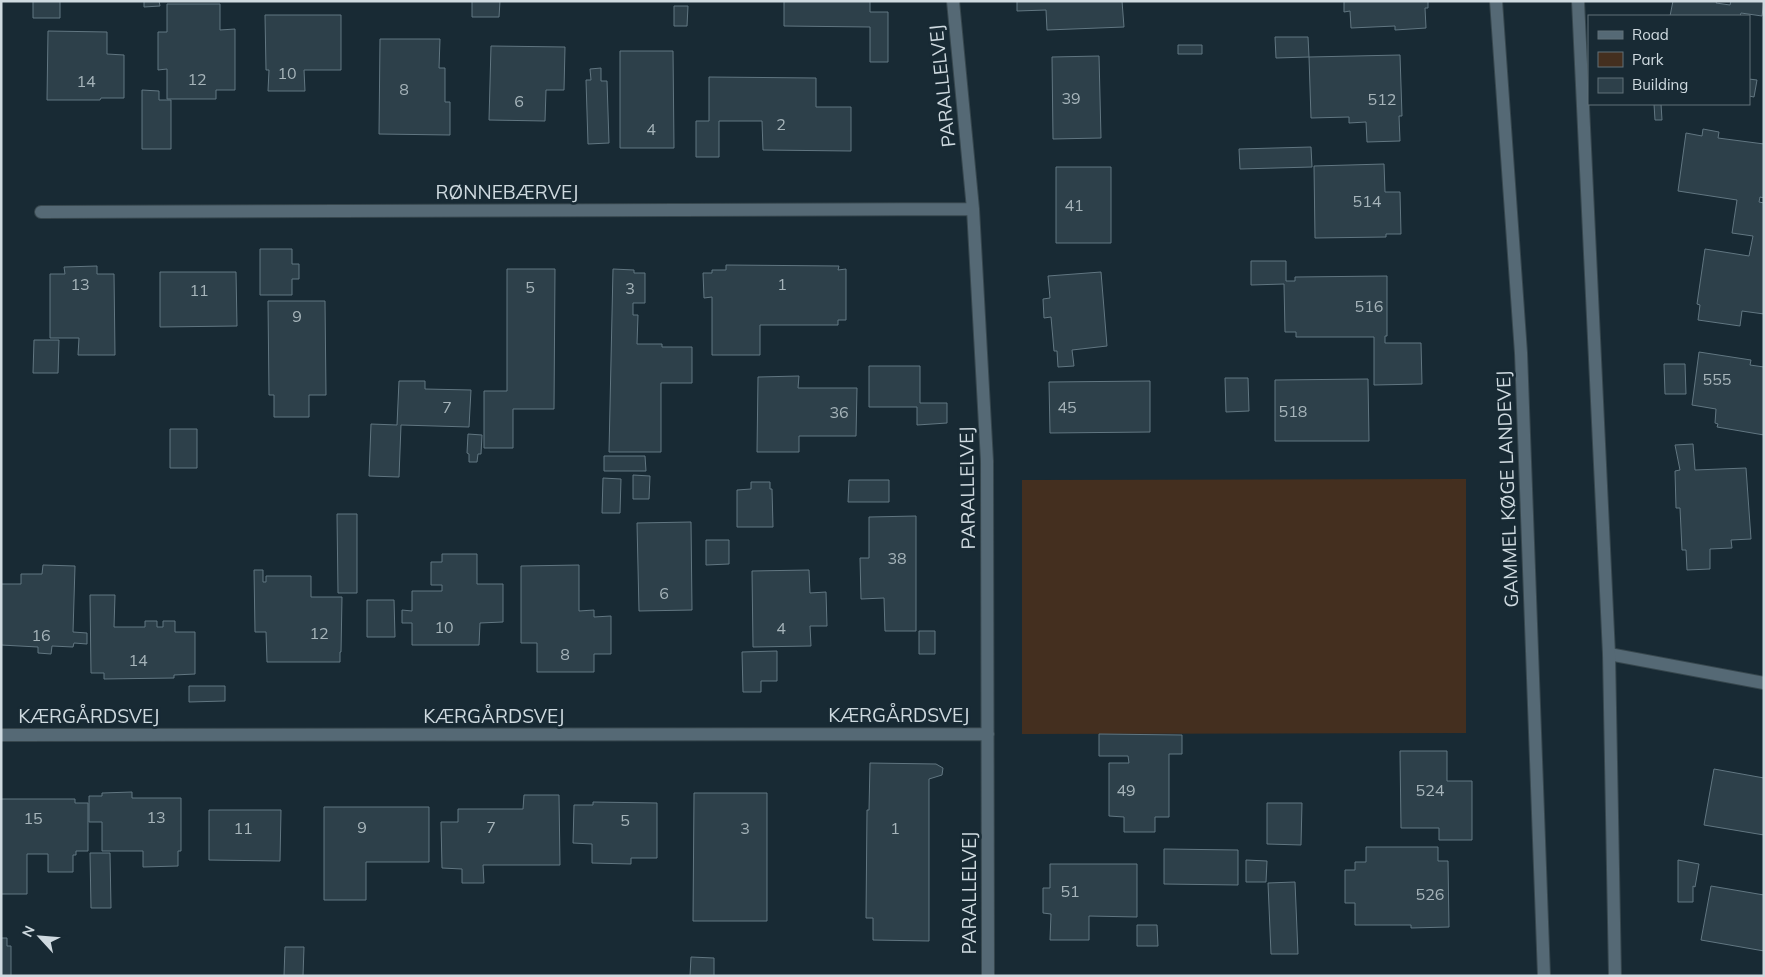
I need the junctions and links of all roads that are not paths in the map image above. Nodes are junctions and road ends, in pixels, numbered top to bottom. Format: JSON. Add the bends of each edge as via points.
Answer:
{"nodes":[{"id":1,"x":953,"y":1,"type":"edge"},
{"id":2,"x":1496,"y":1,"type":"edge"},
{"id":3,"x":1578,"y":1,"type":"edge"},
{"id":4,"x":973,"y":209,"type":"junction"},
{"id":5,"x":41,"y":212,"type":"dead end"},
{"id":6,"x":1609,"y":654,"type":"junction"},
{"id":7,"x":1764,"y":683,"type":"edge"},
{"id":8,"x":988,"y":734,"type":"junction"},
{"id":9,"x":1,"y":735,"type":"edge"},
{"id":10,"x":988,"y":976,"type":"edge"},
{"id":11,"x":1544,"y":976,"type":"edge"},
{"id":12,"x":1615,"y":976,"type":"edge"}],
"edges":[{"from":1,"to":4,"type":"street","name":"PARALLELVEJ"},
{"from":2,"to":11,"type":"street","name":"GAMMEL KØGE LANDEVEJ","via":[[1521,353]]},
{"from":3,"to":6,"type":"street"},
{"from":4,"to":5,"type":"street","name":"RØNNEBÆRVEJ"},
{"from":4,"to":8,"type":"street","name":"PARALLELVEJ","via":[[987,461]]},
{"from":6,"to":7,"type":"street"},
{"from":6,"to":12,"type":"street"},
{"from":8,"to":9,"type":"street","name":"KÆRGÅRDSVEJ"},
{"from":8,"to":10,"type":"street","name":"PARALLELVEJ"}]}
